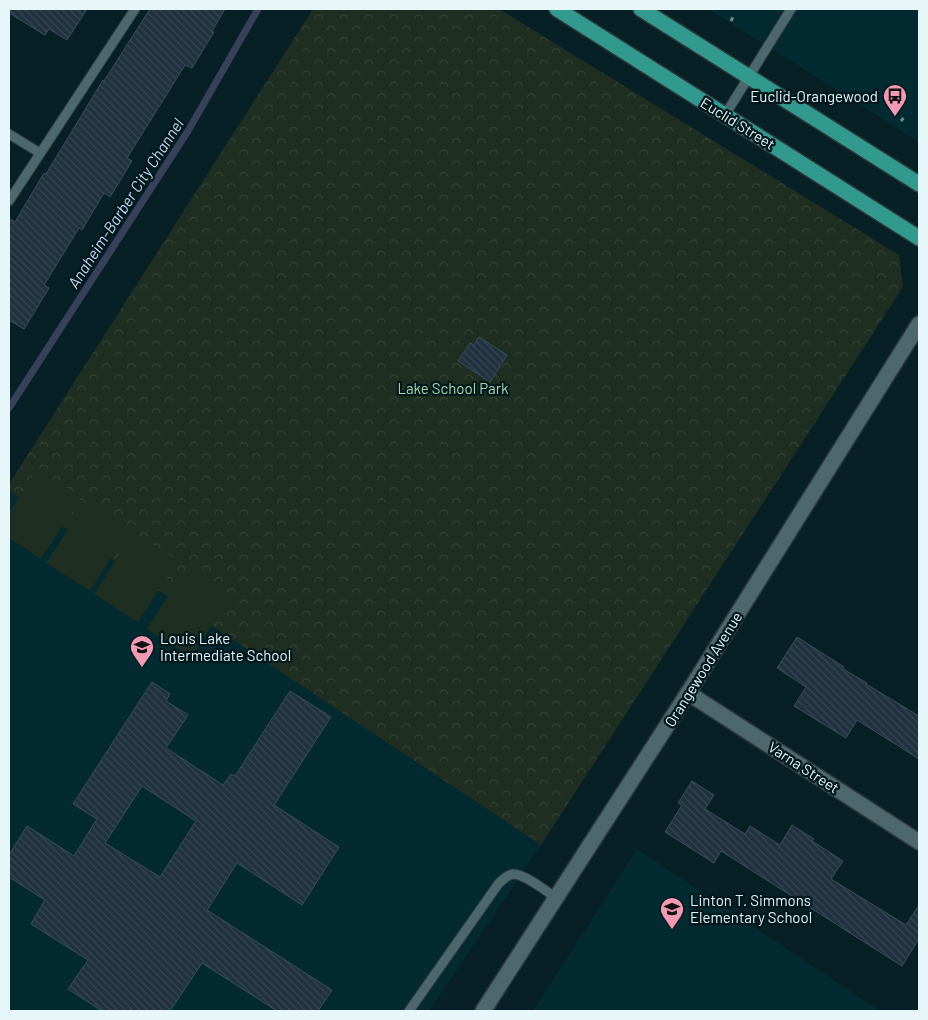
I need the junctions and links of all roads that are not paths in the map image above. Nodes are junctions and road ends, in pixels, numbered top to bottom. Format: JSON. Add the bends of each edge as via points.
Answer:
{"nodes":[{"id":1,"x":136,"y":9,"type":"edge"},
{"id":2,"x":557,"y":9,"type":"edge"},
{"id":3,"x":641,"y":9,"type":"edge"},
{"id":4,"x":791,"y":9,"type":"edge"},
{"id":5,"x":748,"y":76,"type":"junction"},
{"id":6,"x":725,"y":115,"type":"junction"},
{"id":7,"x":9,"y":134,"type":"edge"},
{"id":8,"x":40,"y":153,"type":"junction"},
{"id":9,"x":919,"y":184,"type":"edge"},
{"id":10,"x":9,"y":201,"type":"edge"},
{"id":11,"x":919,"y":238,"type":"edge"},
{"id":12,"x":919,"y":324,"type":"edge"},
{"id":13,"x":688,"y":693,"type":"junction"},
{"id":14,"x":919,"y":842,"type":"edge"},
{"id":15,"x":556,"y":898,"type":"junction"},
{"id":16,"x":409,"y":1011,"type":"edge"},
{"id":17,"x":483,"y":1011,"type":"edge"}],
"edges":[{"from":1,"to":8,"type":"lane"},
{"from":2,"to":6,"type":"main road","name":"Euclid Street"},
{"from":3,"to":5,"type":"main road"},
{"from":4,"to":5,"type":"lane"},
{"from":5,"to":6,"type":"lane"},
{"from":5,"to":9,"type":"main road"},
{"from":6,"to":11,"type":"main road","name":"Euclid Street"},
{"from":7,"to":8,"type":"lane"},
{"from":8,"to":10,"type":"lane"},
{"from":12,"to":13,"type":"main road","name":"Orangewood Avenue"},
{"from":13,"to":14,"type":"main road","name":"Varna Street"},
{"from":13,"to":15,"type":"main road","name":"Orangewood Avenue"},
{"from":15,"to":16,"type":"lane","via":[[524,876],[508,876]]},
{"from":15,"to":17,"type":"main road","name":"Orangewood Avenue"}]}
